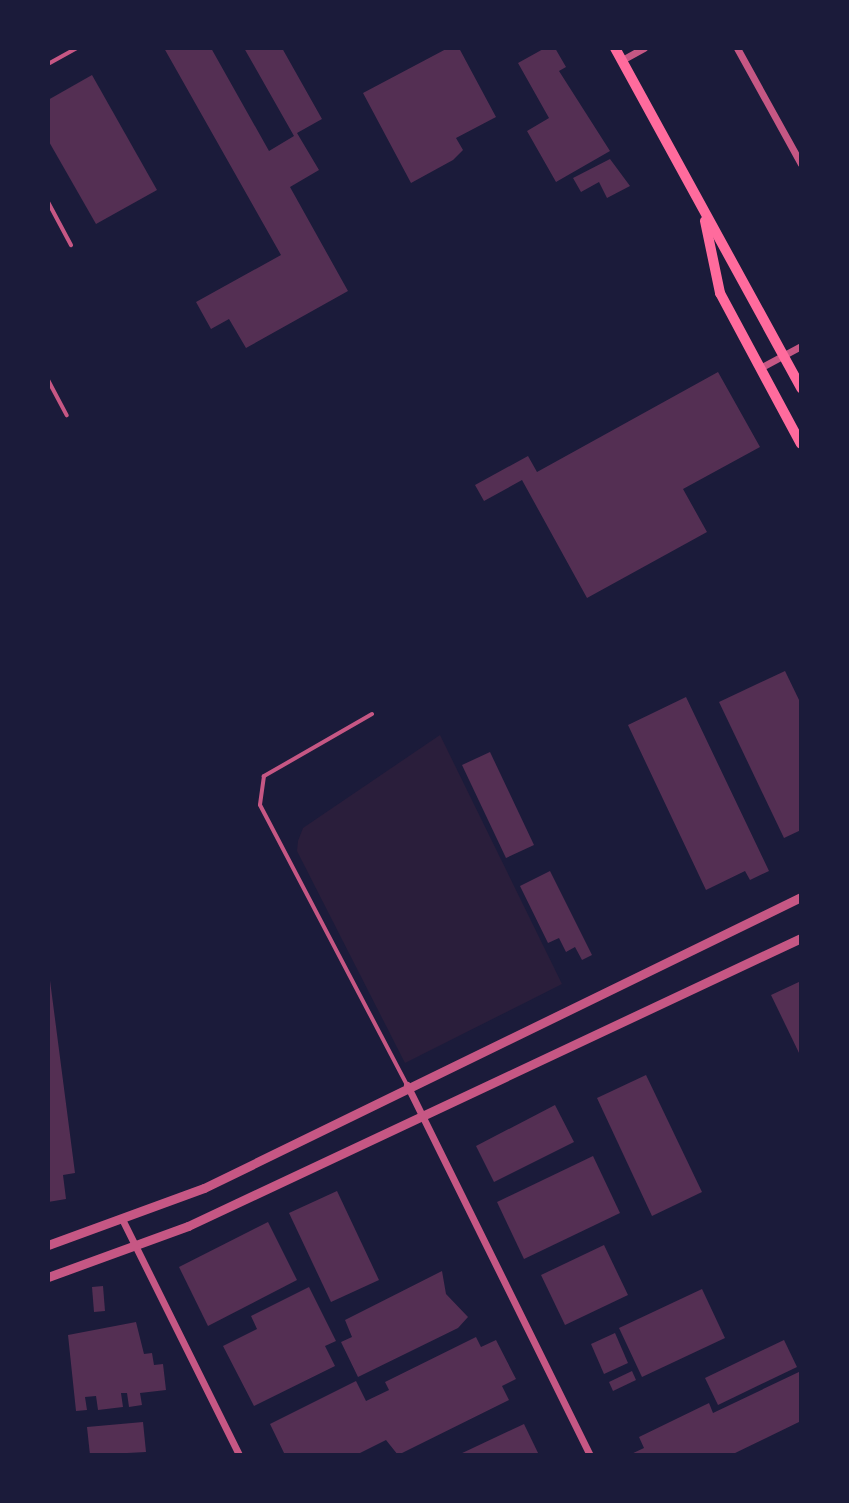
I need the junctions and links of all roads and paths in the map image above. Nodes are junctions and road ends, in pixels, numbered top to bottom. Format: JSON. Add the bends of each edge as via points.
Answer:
{"nodes":[{"id":1,"x":77,"y":48,"type":"edge"},
{"id":2,"x":615,"y":48,"type":"edge"},
{"id":3,"x":644,"y":48,"type":"edge"},
{"id":4,"x":737,"y":48,"type":"edge"},
{"id":5,"x":622,"y":60,"type":"junction"},
{"id":6,"x":48,"y":64,"type":"edge"},
{"id":7,"x":801,"y":164,"type":"edge"},
{"id":8,"x":48,"y":202,"type":"edge"},
{"id":9,"x":704,"y":215,"type":"junction"},
{"id":10,"x":71,"y":245,"type":"dead end"},
{"id":11,"x":801,"y":346,"type":"edge"},
{"id":12,"x":784,"y":355,"type":"junction"},
{"id":13,"x":760,"y":368,"type":"junction"},
{"id":14,"x":48,"y":380,"type":"edge"},
{"id":15,"x":801,"y":388,"type":"edge"},
{"id":16,"x":67,"y":415,"type":"dead end"},
{"id":17,"x":801,"y":444,"type":"edge"},
{"id":18,"x":372,"y":714,"type":"dead end"},
{"id":19,"x":801,"y":897,"type":"edge"},
{"id":20,"x":801,"y":938,"type":"edge"},
{"id":21,"x":407,"y":1085,"type":"junction"},
{"id":22,"x":423,"y":1116,"type":"junction"},
{"id":23,"x":123,"y":1221,"type":"junction"},
{"id":24,"x":48,"y":1245,"type":"edge"},
{"id":25,"x":135,"y":1247,"type":"junction"},
{"id":26,"x":48,"y":1277,"type":"edge"},
{"id":27,"x":239,"y":1455,"type":"edge"},
{"id":28,"x":590,"y":1455,"type":"edge"}],
"edges":[{"from":1,"to":6,"type":"lane"},
{"from":2,"to":5,"type":"main road"},
{"from":3,"to":5,"type":"street"},
{"from":4,"to":7,"type":"street"},
{"from":5,"to":9,"type":"main road"},
{"from":8,"to":10,"type":"lane"},
{"from":9,"to":12,"type":"main road"},
{"from":9,"to":13,"type":"main road","via":[[717,285]]},
{"from":11,"to":12,"type":"street"},
{"from":12,"to":13,"type":"street"},
{"from":12,"to":15,"type":"main road"},
{"from":13,"to":17,"type":"main road"},
{"from":14,"to":16,"type":"lane"},
{"from":18,"to":21,"type":"lane","via":[[264,776],[260,805]]},
{"from":19,"to":21,"type":"street"},
{"from":20,"to":22,"type":"street"},
{"from":21,"to":22,"type":"street"},
{"from":21,"to":23,"type":"street","via":[[204,1188]]},
{"from":22,"to":25,"type":"street"},
{"from":22,"to":28,"type":"street"},
{"from":23,"to":24,"type":"street"},
{"from":23,"to":25,"type":"street"},
{"from":25,"to":26,"type":"street"},
{"from":25,"to":27,"type":"street"}]}
